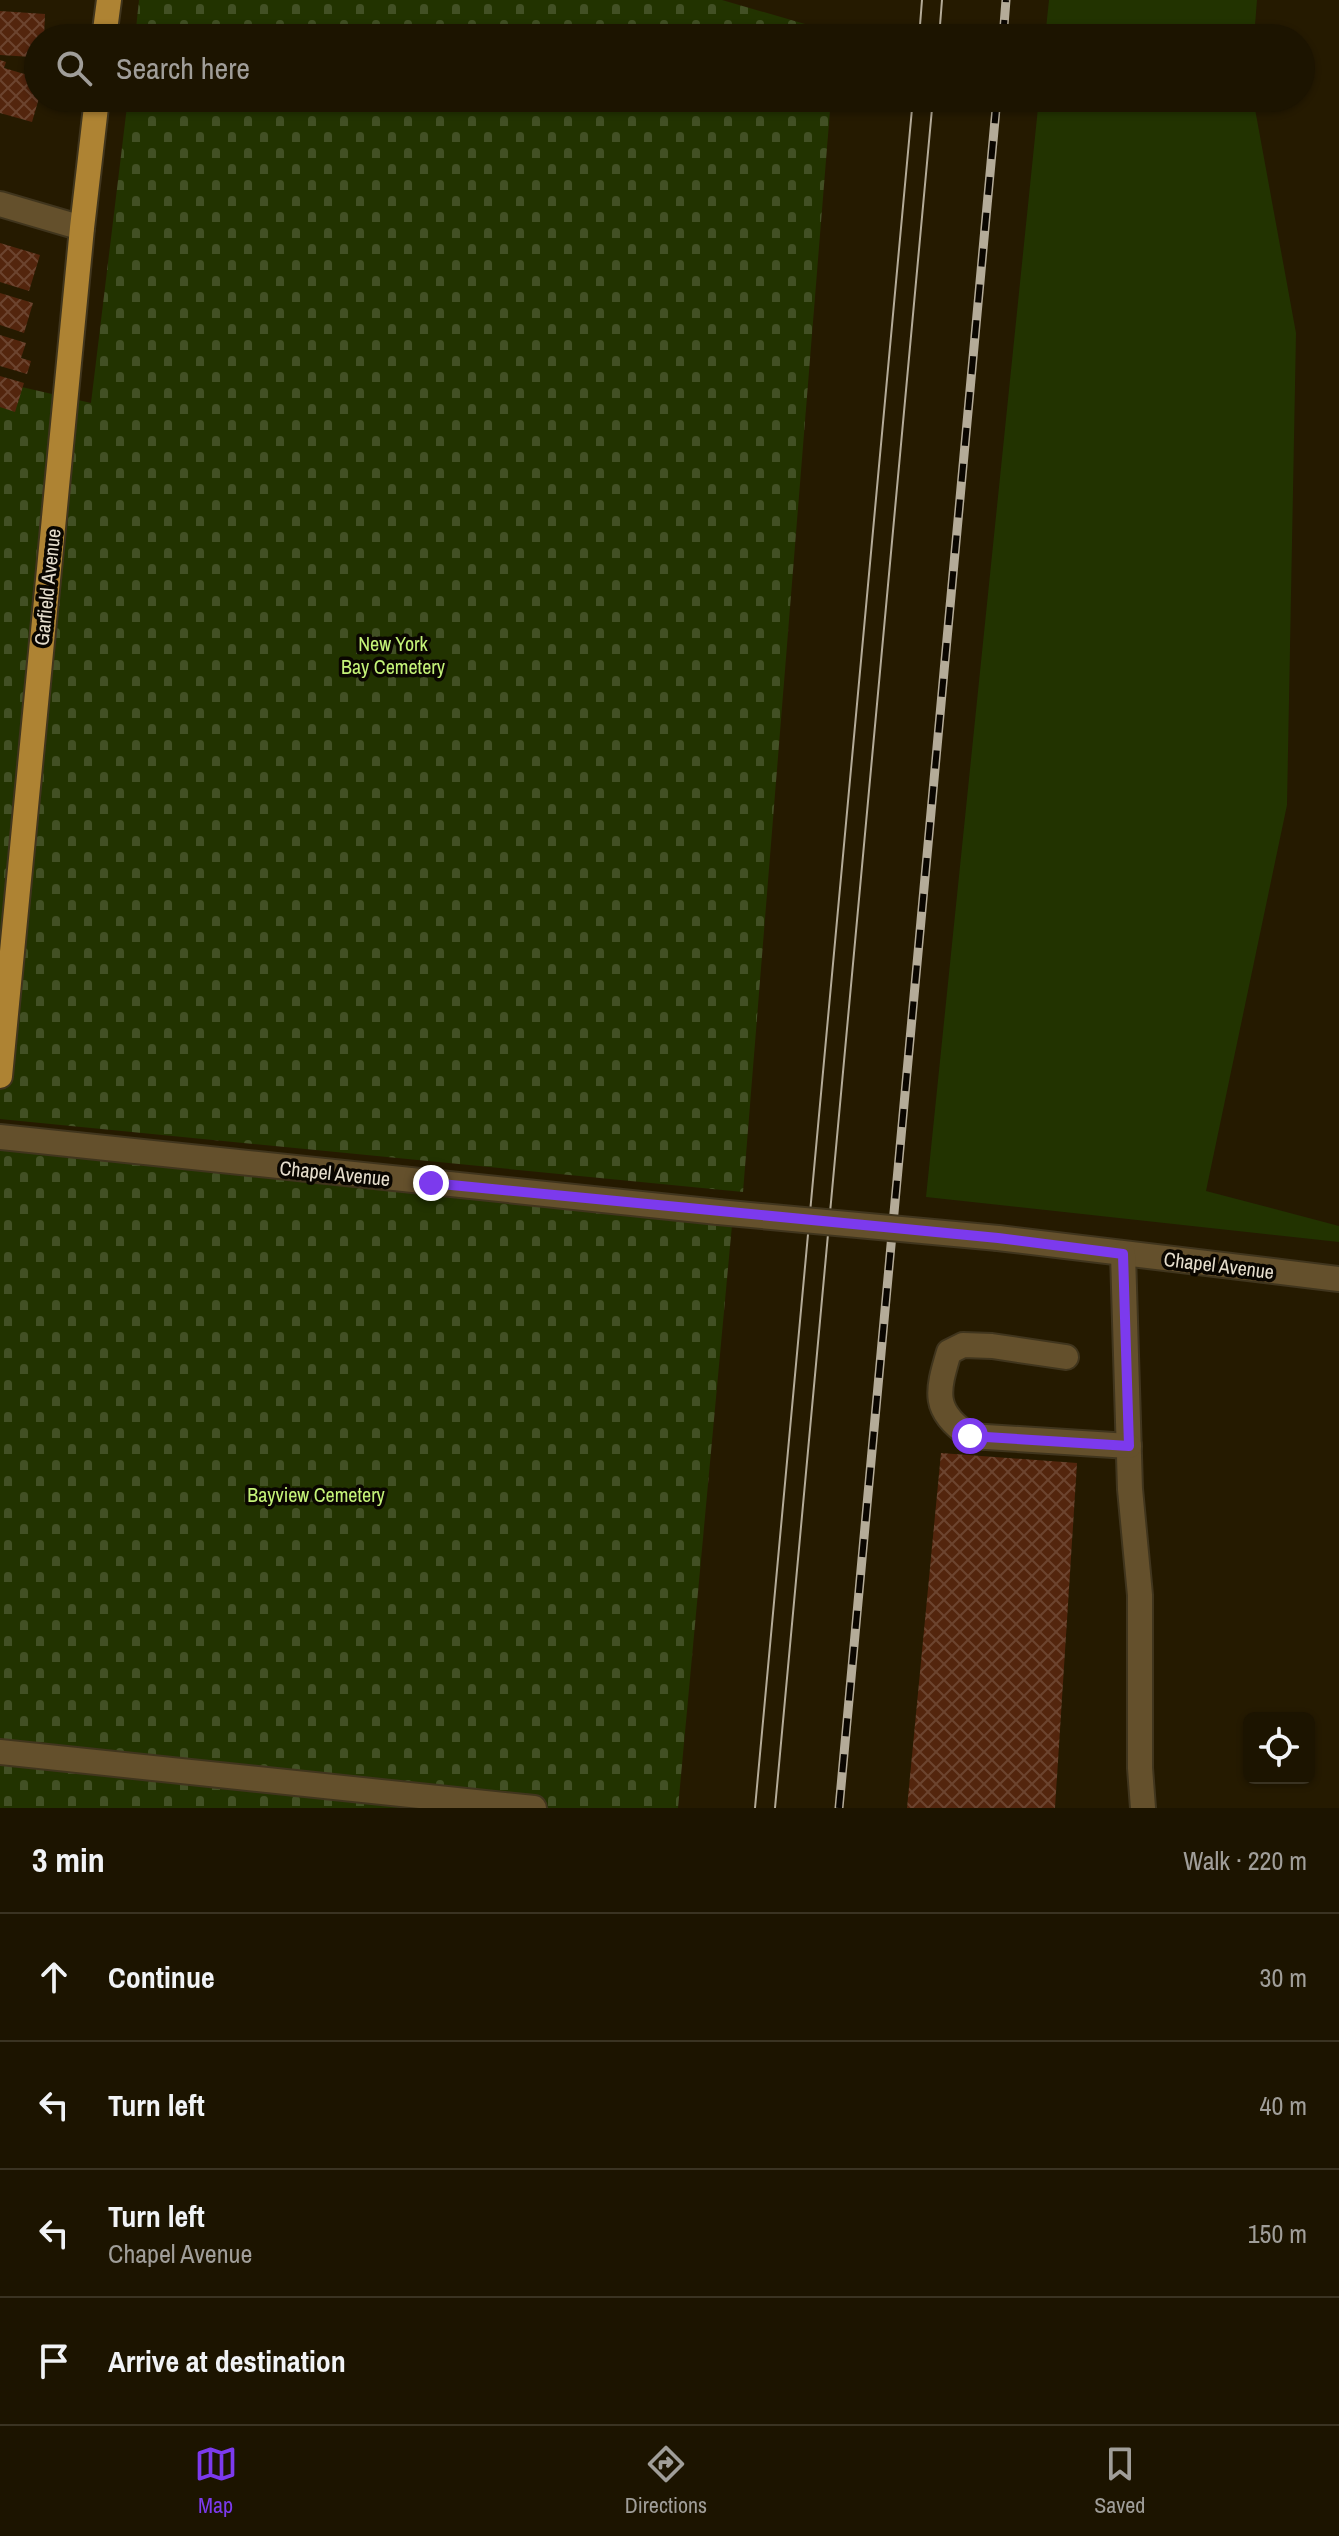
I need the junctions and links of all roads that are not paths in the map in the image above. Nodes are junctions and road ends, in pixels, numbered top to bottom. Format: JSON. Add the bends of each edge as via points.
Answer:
{"nodes":[{"id":1,"x":109,"y":0,"type":"edge"},
{"id":2,"x":106,"y":24,"type":"edge"},
{"id":3,"x":95,"y":112,"type":"edge"},
{"id":4,"x":0,"y":204,"type":"edge"},
{"id":5,"x":82,"y":228,"type":"junction"},
{"id":6,"x":0,"y":1076,"type":"edge"},
{"id":7,"x":0,"y":1137,"type":"edge"},
{"id":8,"x":1123,"y":1254,"type":"junction"},
{"id":9,"x":1339,"y":1279,"type":"edge"},
{"id":10,"x":1066,"y":1357,"type":"dead end"},
{"id":11,"x":1129,"y":1446,"type":"junction"},
{"id":12,"x":0,"y":1752,"type":"edge"},
{"id":13,"x":534,"y":1808,"type":"edge"},
{"id":14,"x":1143,"y":1808,"type":"edge"}],
"edges":[{"from":1,"to":2,"type":"main road"},
{"from":3,"to":5,"type":"main road","name":"Garfield Avenue"},
{"from":4,"to":5,"type":"street"},
{"from":5,"to":6,"type":"main road","name":"Garfield Avenue"},
{"from":7,"to":8,"type":"street","name":"Chapel Avenue","bridge":true},
{"from":8,"to":9,"type":"street","name":"Chapel Avenue"},
{"from":8,"to":11,"type":"street"},
{"from":10,"to":11,"type":"street","via":[[963,1345],[949,1352],[942,1408],[952,1424],[970,1436]]},
{"from":11,"to":14,"type":"street","via":[[1140,1595]]},
{"from":12,"to":13,"type":"street"}]}
